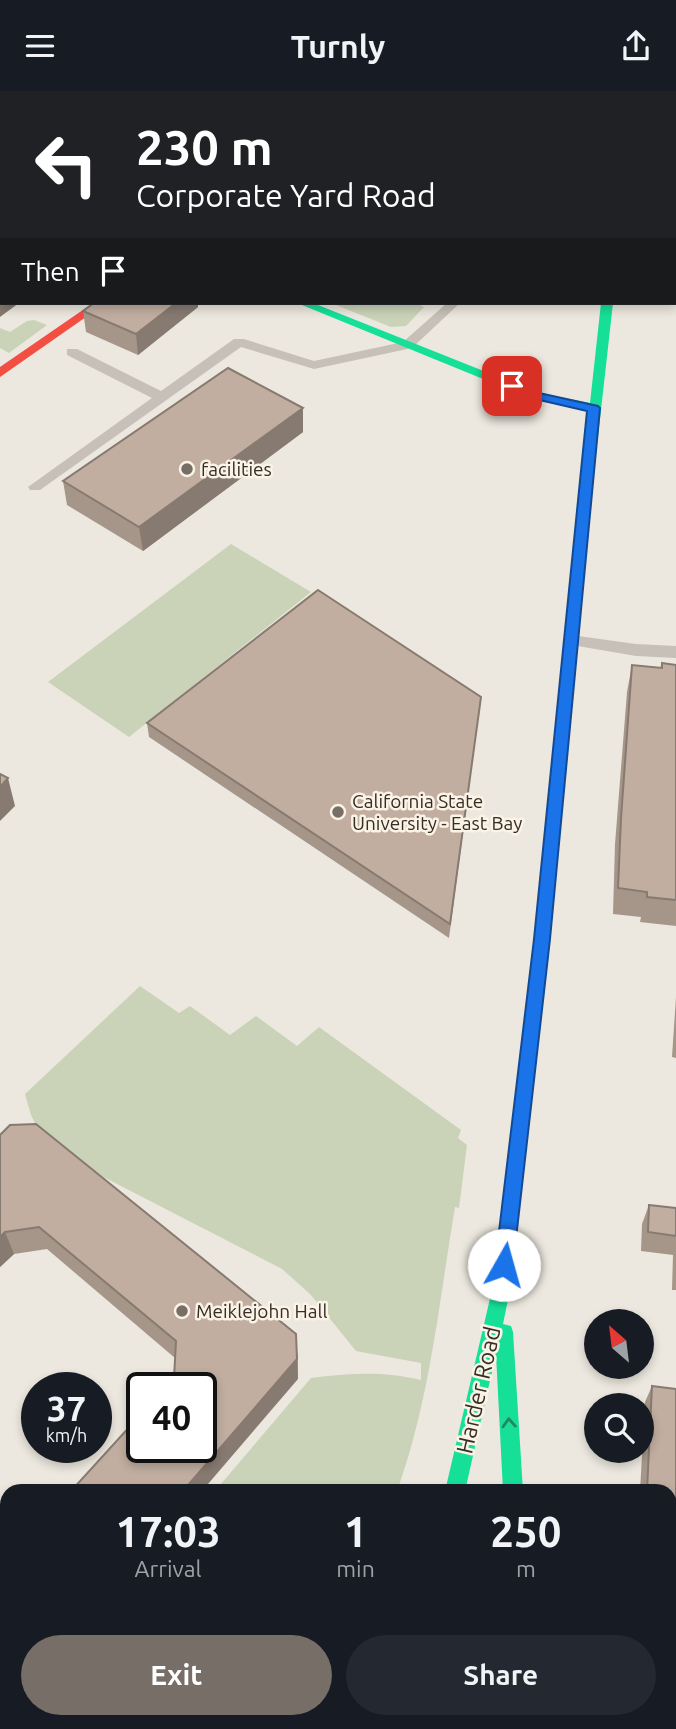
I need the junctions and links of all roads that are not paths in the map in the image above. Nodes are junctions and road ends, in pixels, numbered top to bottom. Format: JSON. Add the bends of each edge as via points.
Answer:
{"nodes":[{"id":1,"x":97,"y":305,"type":"edge"},
{"id":2,"x":308,"y":305,"type":"edge"},
{"id":3,"x":452,"y":305,"type":"edge"},
{"id":4,"x":607,"y":305,"type":"edge"},
{"id":5,"x":407,"y":345,"type":"junction"},
{"id":6,"x":72,"y":352,"type":"dead end"},
{"id":7,"x":0,"y":373,"type":"edge"},
{"id":8,"x":161,"y":397,"type":"junction"},
{"id":9,"x":594,"y":408,"type":"junction"},
{"id":10,"x":34,"y":487,"type":"dead end"},
{"id":11,"x":571,"y":640,"type":"junction"},
{"id":12,"x":676,"y":652,"type":"edge"},
{"id":13,"x":501,"y":1290,"type":"junction"},
{"id":14,"x":457,"y":1484,"type":"edge"},
{"id":15,"x":513,"y":1484,"type":"edge"}],
"edges":[{"from":1,"to":7,"type":"street"},
{"from":2,"to":5,"type":"street"},
{"from":3,"to":5,"type":"lane"},
{"from":4,"to":9,"type":"street","name":"Harder Road"},
{"from":5,"to":8,"type":"lane","via":[[314,365],[239,342]]},
{"from":5,"to":9,"type":"street","via":[[536,396]]},
{"from":6,"to":8,"type":"lane"},
{"from":8,"to":10,"type":"lane"},
{"from":9,"to":11,"type":"street","name":"Harder Road"},
{"from":11,"to":12,"type":"lane"},
{"from":11,"to":13,"type":"street","name":"Harder Road"},
{"from":13,"to":14,"type":"street","name":"Harder Road"},
{"from":15,"to":13,"type":"street","name":"Harder Road","one_way":true}]}
